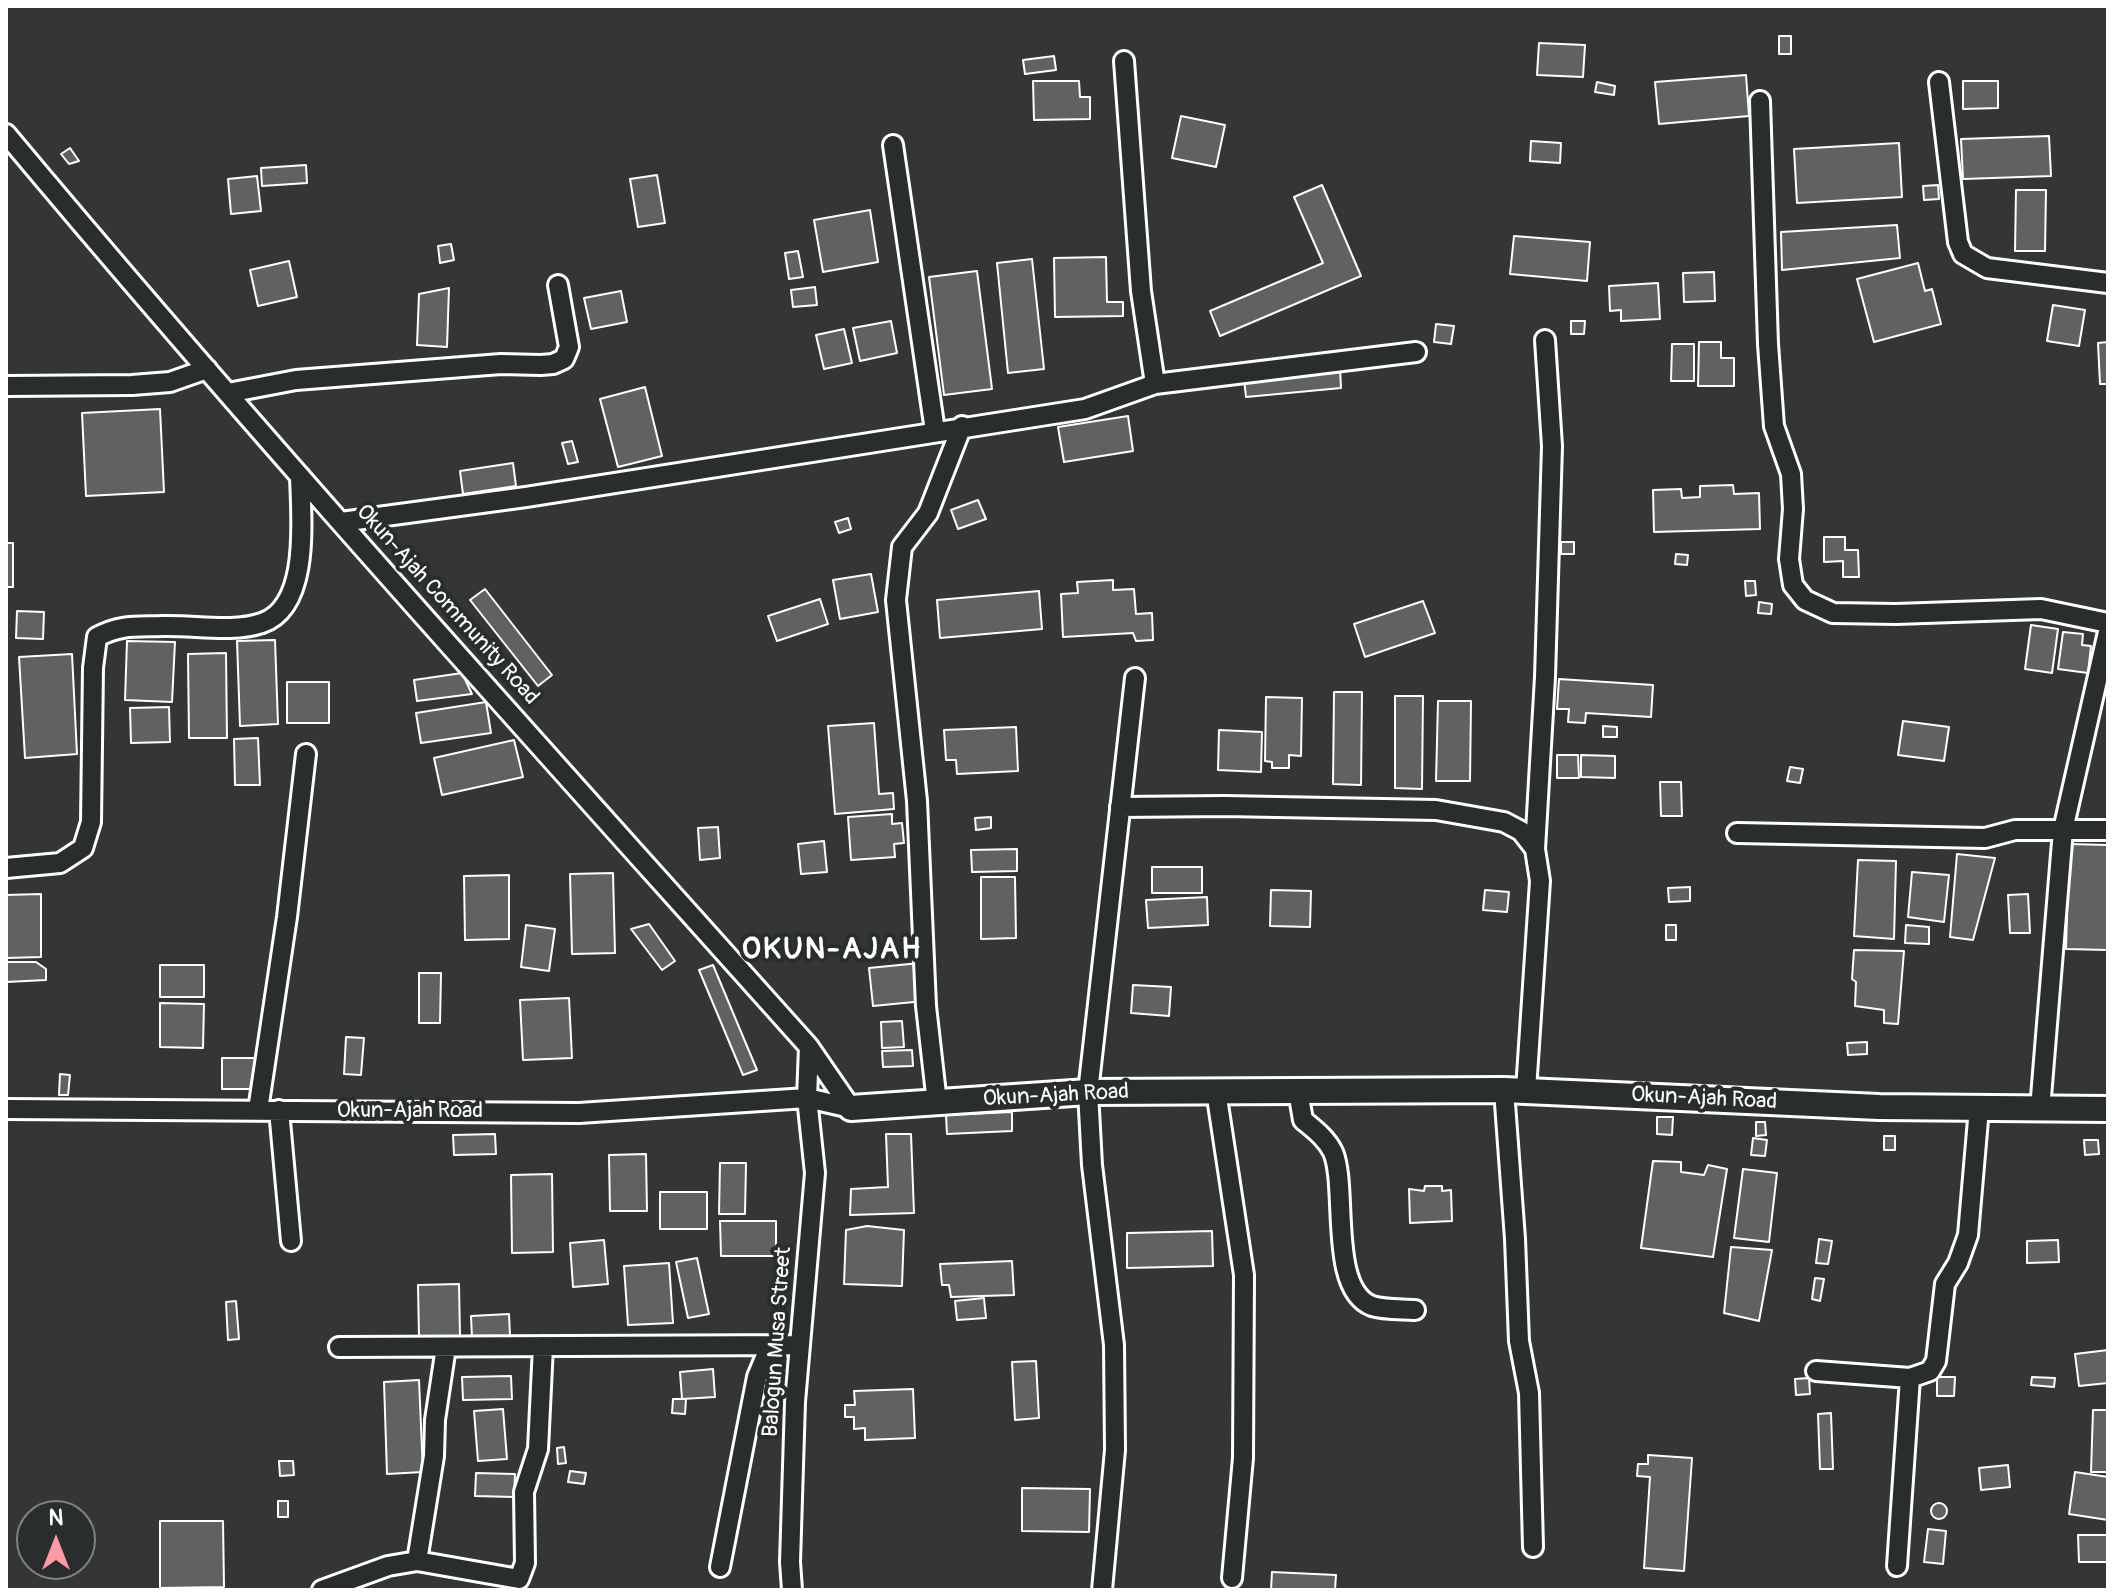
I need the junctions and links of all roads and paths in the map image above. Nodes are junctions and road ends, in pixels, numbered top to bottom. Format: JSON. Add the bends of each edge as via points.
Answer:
{"nodes":[{"id":1,"x":1124,"y":61,"type":"dead end"},
{"id":2,"x":1939,"y":82,"type":"dead end"},
{"id":3,"x":1760,"y":101,"type":"dead end"},
{"id":4,"x":6,"y":134,"type":"edge"},
{"id":5,"x":893,"y":145,"type":"dead end"},
{"id":6,"x":2108,"y":283,"type":"edge"},
{"id":7,"x":558,"y":285,"type":"dead end"},
{"id":8,"x":1545,"y":340,"type":"dead end"},
{"id":9,"x":1416,"y":352,"type":"dead end"},
{"id":10,"x":207,"y":369,"type":"junction"},
{"id":11,"x":1155,"y":384,"type":"junction"},
{"id":12,"x":6,"y":386,"type":"edge"},
{"id":13,"x":228,"y":393,"type":"junction"},
{"id":14,"x":962,"y":426,"type":"junction"},
{"id":15,"x":935,"y":431,"type":"junction"},
{"id":16,"x":300,"y":476,"type":"junction"},
{"id":17,"x":341,"y":522,"type":"junction"},
{"id":18,"x":2108,"y":623,"type":"edge"},
{"id":19,"x":2108,"y":632,"type":"edge"},
{"id":20,"x":1135,"y":678,"type":"dead end"},
{"id":21,"x":306,"y":754,"type":"dead end"},
{"id":22,"x":1120,"y":807,"type":"junction"},
{"id":23,"x":2063,"y":830,"type":"junction"},
{"id":24,"x":2108,"y":830,"type":"edge"},
{"id":25,"x":1737,"y":833,"type":"dead end"},
{"id":26,"x":1535,"y":849,"type":"junction"},
{"id":27,"x":6,"y":868,"type":"edge"},
{"id":28,"x":809,"y":1047,"type":"junction"},
{"id":29,"x":1515,"y":1090,"type":"junction"},
{"id":30,"x":1216,"y":1091,"type":"junction"},
{"id":31,"x":1298,"y":1091,"type":"junction"},
{"id":32,"x":1088,"y":1092,"type":"junction"},
{"id":33,"x":807,"y":1098,"type":"junction"},
{"id":34,"x":937,"y":1103,"type":"junction"},
{"id":35,"x":851,"y":1108,"type":"junction"},
{"id":36,"x":1979,"y":1108,"type":"junction"},
{"id":37,"x":6,"y":1109,"type":"edge"},
{"id":38,"x":2040,"y":1109,"type":"junction"},
{"id":39,"x":2108,"y":1109,"type":"edge"},
{"id":40,"x":258,"y":1110,"type":"junction"},
{"id":41,"x":279,"y":1110,"type":"junction"},
{"id":42,"x":291,"y":1241,"type":"dead end"},
{"id":43,"x":1415,"y":1310,"type":"dead end"},
{"id":44,"x":799,"y":1345,"type":"junction"},
{"id":45,"x":543,"y":1346,"type":"junction"},
{"id":46,"x":770,"y":1346,"type":"junction"},
{"id":47,"x":339,"y":1347,"type":"dead end"},
{"id":48,"x":446,"y":1347,"type":"junction"},
{"id":49,"x":1816,"y":1371,"type":"dead end"},
{"id":50,"x":1910,"y":1378,"type":"junction"},
{"id":51,"x":1533,"y":1547,"type":"dead end"},
{"id":52,"x":417,"y":1561,"type":"junction"},
{"id":53,"x":1897,"y":1566,"type":"dead end"},
{"id":54,"x":720,"y":1567,"type":"dead end"},
{"id":55,"x":1232,"y":1578,"type":"dead end"},
{"id":56,"x":322,"y":1590,"type":"edge"},
{"id":57,"x":792,"y":1590,"type":"edge"},
{"id":58,"x":1102,"y":1590,"type":"edge"}],
"edges":[{"from":1,"to":11,"type":"street","via":[[1141,291]]},
{"from":2,"to":6,"type":"street","via":[[1963,254],[1987,268]]},
{"from":3,"to":18,"type":"street","via":[[1770,371],[1774,426],[1791,474],[1793,585],[1805,600],[1833,613],[2041,609]]},
{"from":4,"to":10,"type":"street","name":"Okun-Ajah Community Road"},
{"from":5,"to":15,"type":"street"},
{"from":7,"to":13,"type":"street","via":[[569,347],[564,359],[553,364],[374,372]]},
{"from":8,"to":26,"type":"street","via":[[1552,446]]},
{"from":9,"to":11,"type":"street"},
{"from":10,"to":12,"type":"street","via":[[170,382]]},
{"from":10,"to":13,"type":"street","name":"Okun-Ajah Community Road"},
{"from":11,"to":14,"type":"street","via":[[1085,409]]},
{"from":13,"to":16,"type":"street","name":"Okun-Ajah Community Road"},
{"from":14,"to":15,"type":"street"},
{"from":14,"to":34,"type":"street","via":[[928,513],[902,547],[896,600],[917,801],[926,1006]]},
{"from":15,"to":17,"type":"street"},
{"from":16,"to":17,"type":"street","name":"Okun-Ajah Community Road"},
{"from":16,"to":27,"type":"street","via":[[301,551],[283,609],[263,623],[115,627],[97,637],[91,822],[83,848],[60,863]]},
{"from":17,"to":28,"type":"street","name":"Okun-Ajah Community Road"},
{"from":19,"to":23,"type":"street"},
{"from":20,"to":22,"type":"street"},
{"from":21,"to":40,"type":"street"},
{"from":22,"to":26,"type":"street","via":[[1436,810],[1504,822],[1521,831]]},
{"from":22,"to":32,"type":"street"},
{"from":23,"to":24,"type":"street"},
{"from":23,"to":25,"type":"street","via":[[2015,830],[1985,838]]},
{"from":23,"to":38,"type":"street"},
{"from":26,"to":29,"type":"street","via":[[1540,881]]},
{"from":28,"to":33,"type":"street","name":"Balogun Musa Street"},
{"from":28,"to":35,"type":"street","name":"Okun-Ajah Community Road"},
{"from":29,"to":31,"type":"main road","name":"Okun-Ajah Road"},
{"from":29,"to":36,"type":"main road","name":"Okun-Ajah Road"},
{"from":29,"to":51,"type":"street","via":[[1519,1341],[1529,1393]]},
{"from":30,"to":31,"type":"main road","name":"Okun-Ajah Road"},
{"from":30,"to":32,"type":"main road","name":"Okun-Ajah Road"},
{"from":30,"to":55,"type":"street","via":[[1244,1275],[1243,1458]]},
{"from":31,"to":43,"type":"street","via":[[1303,1120],[1322,1135],[1334,1155],[1345,1266],[1355,1291],[1371,1306]]},
{"from":32,"to":34,"type":"main road","name":"Okun-Ajah Road"},
{"from":32,"to":58,"type":"street","via":[[1114,1345],[1115,1450]]},
{"from":33,"to":35,"type":"street","name":"Okun-Ajah Road"},
{"from":33,"to":41,"type":"street","name":"Okun-Ajah Road","via":[[579,1113]]},
{"from":33,"to":44,"type":"street","name":"Balogun Musa Street","via":[[815,1173]]},
{"from":34,"to":35,"type":"main road","name":"Okun-Ajah Road"},
{"from":36,"to":38,"type":"main road","name":"Okun-Ajah Road"},
{"from":36,"to":50,"type":"street","via":[[1968,1235],[1945,1284],[1936,1361],[1930,1371]]},
{"from":37,"to":40,"type":"street","name":"Okun-Ajah Road"},
{"from":38,"to":39,"type":"main road","name":"Okun-Ajah Road"},
{"from":40,"to":41,"type":"street","name":"Okun-Ajah Road"},
{"from":41,"to":42,"type":"street"},
{"from":44,"to":46,"type":"street"},
{"from":44,"to":57,"type":"street","name":"Balogun Musa Street"},
{"from":45,"to":46,"type":"street"},
{"from":45,"to":48,"type":"street"},
{"from":45,"to":52,"type":"street","via":[[538,1449],[524,1492],[525,1563],[519,1579]]},
{"from":46,"to":54,"type":"street","via":[[757,1377]]},
{"from":47,"to":48,"type":"street"},
{"from":48,"to":52,"type":"street"},
{"from":49,"to":50,"type":"street"},
{"from":50,"to":53,"type":"street"},
{"from":52,"to":56,"type":"street"}]}
